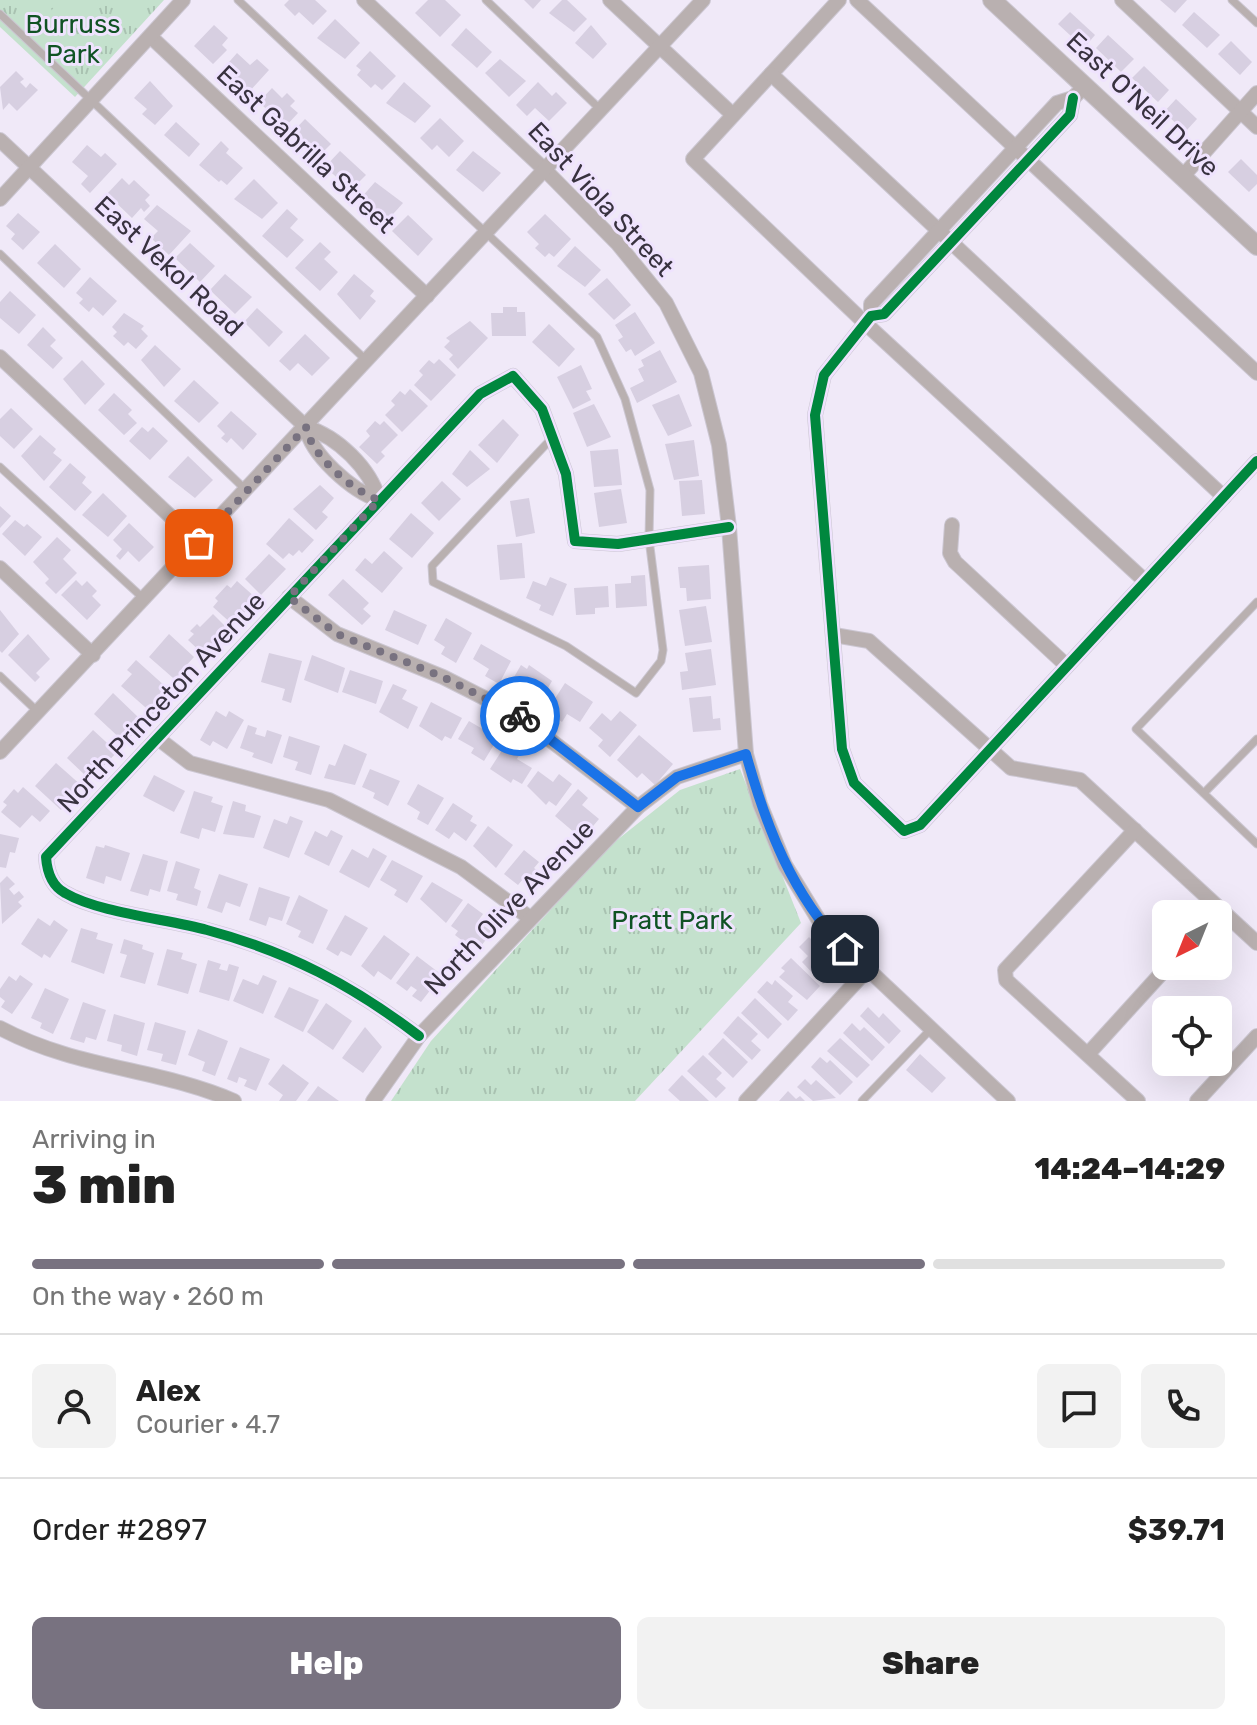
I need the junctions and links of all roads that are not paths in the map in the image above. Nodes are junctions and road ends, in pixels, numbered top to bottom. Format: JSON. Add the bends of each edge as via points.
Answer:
{"nodes":[{"id":1,"x":183,"y":0,"type":"edge"},
{"id":2,"x":238,"y":0,"type":"edge"},
{"id":3,"x":364,"y":0,"type":"edge"},
{"id":4,"x":486,"y":0,"type":"edge"},
{"id":5,"x":610,"y":0,"type":"edge"},
{"id":6,"x":703,"y":0,"type":"edge"},
{"id":7,"x":839,"y":0,"type":"edge"},
{"id":8,"x":857,"y":0,"type":"edge"},
{"id":9,"x":992,"y":0,"type":"edge"},
{"id":10,"x":1122,"y":0,"type":"edge"},
{"id":11,"x":1232,"y":0,"type":"edge"},
{"id":12,"x":0,"y":14,"type":"edge"},
{"id":13,"x":1257,"y":23,"type":"edge"},
{"id":14,"x":151,"y":37,"type":"junction"},
{"id":15,"x":659,"y":47,"type":"junction"},
{"id":16,"x":771,"y":74,"type":"junction"},
{"id":17,"x":1079,"y":92,"type":"junction"},
{"id":18,"x":1257,"y":93,"type":"edge"},
{"id":19,"x":91,"y":102,"type":"junction"},
{"id":20,"x":601,"y":110,"type":"junction"},
{"id":21,"x":1240,"y":111,"type":"junction"},
{"id":22,"x":733,"y":115,"type":"junction"},
{"id":23,"x":1044,"y":118,"type":"junction"},
{"id":24,"x":1257,"y":127,"type":"edge"},
{"id":25,"x":1056,"y":130,"type":"junction"},
{"id":26,"x":0,"y":140,"type":"edge"},
{"id":27,"x":1016,"y":149,"type":"junction"},
{"id":28,"x":1028,"y":160,"type":"junction"},
{"id":29,"x":30,"y":168,"type":"junction"},
{"id":30,"x":546,"y":171,"type":"junction"},
{"id":31,"x":1183,"y":176,"type":"junction"},
{"id":32,"x":0,"y":199,"type":"edge"},
{"id":33,"x":488,"y":232,"type":"junction"},
{"id":34,"x":937,"y":232,"type":"junction"},
{"id":35,"x":950,"y":243,"type":"junction"},
{"id":36,"x":1257,"y":246,"type":"edge"},
{"id":37,"x":0,"y":254,"type":"edge"},
{"id":38,"x":427,"y":296,"type":"junction"},
{"id":39,"x":868,"y":320,"type":"junction"},
{"id":40,"x":0,"y":357,"type":"edge"},
{"id":41,"x":367,"y":361,"type":"junction"},
{"id":42,"x":1257,"y":373,"type":"edge"},
{"id":43,"x":306,"y":427,"type":"junction"},
{"id":44,"x":552,"y":438,"type":"junction"},
{"id":45,"x":1257,"y":461,"type":"edge"},
{"id":46,"x":0,"y":467,"type":"edge"},
{"id":47,"x":247,"y":491,"type":"junction"},
{"id":48,"x":1224,"y":497,"type":"junction"},
{"id":49,"x":379,"y":500,"type":"junction"},
{"id":50,"x":952,"y":525,"type":"dead end"},
{"id":51,"x":729,"y":527,"type":"junction"},
{"id":52,"x":649,"y":539,"type":"junction"},
{"id":53,"x":199,"y":543,"type":"junction"},
{"id":54,"x":0,"y":568,"type":"edge"},
{"id":55,"x":1145,"y":581,"type":"junction"},
{"id":56,"x":289,"y":597,"type":"junction"},
{"id":57,"x":145,"y":600,"type":"junction"},
{"id":58,"x":1257,"y":602,"type":"edge"},
{"id":59,"x":834,"y":635,"type":"junction"},
{"id":60,"x":93,"y":655,"type":"junction"},
{"id":61,"x":1067,"y":666,"type":"junction"},
{"id":62,"x":0,"y":676,"type":"edge"},
{"id":63,"x":38,"y":712,"type":"junction"},
{"id":64,"x":1257,"y":739,"type":"edge"},
{"id":65,"x":160,"y":740,"type":"junction"},
{"id":66,"x":990,"y":749,"type":"junction"},
{"id":67,"x":0,"y":752,"type":"edge"},
{"id":68,"x":746,"y":754,"type":"junction"},
{"id":69,"x":1204,"y":793,"type":"junction"},
{"id":70,"x":638,"y":807,"type":"junction"},
{"id":71,"x":1135,"y":830,"type":"junction"},
{"id":72,"x":1257,"y":844,"type":"edge"},
{"id":73,"x":1205,"y":900,"type":"edge"},
{"id":74,"x":530,"y":918,"type":"junction"},
{"id":75,"x":1232,"y":924,"type":"edge"},
{"id":76,"x":1257,"y":943,"type":"edge"},
{"id":77,"x":866,"y":971,"type":"junction"},
{"id":78,"x":1155,"y":980,"type":"edge"},
{"id":79,"x":0,"y":1028,"type":"edge"},
{"id":80,"x":930,"y":1030,"type":"junction"},
{"id":81,"x":419,"y":1036,"type":"junction"},
{"id":82,"x":1257,"y":1036,"type":"edge"},
{"id":83,"x":1088,"y":1054,"type":"junction"},
{"id":84,"x":234,"y":1101,"type":"edge"},
{"id":85,"x":373,"y":1101,"type":"edge"},
{"id":86,"x":746,"y":1101,"type":"edge"},
{"id":87,"x":863,"y":1101,"type":"edge"},
{"id":88,"x":1008,"y":1101,"type":"edge"},
{"id":89,"x":1138,"y":1101,"type":"edge"},
{"id":90,"x":1197,"y":1101,"type":"edge"}],
"edges":[{"from":1,"to":14,"type":"street"},
{"from":2,"to":33,"type":"lane"},
{"from":3,"to":30,"type":"street","name":"East Viola Street"},
{"from":4,"to":20,"type":"lane"},
{"from":5,"to":15,"type":"street"},
{"from":6,"to":15,"type":"street"},
{"from":7,"to":16,"type":"street"},
{"from":8,"to":27,"type":"street"},
{"from":9,"to":17,"type":"street","name":"East O'Neil Drive"},
{"from":10,"to":21,"type":"street"},
{"from":11,"to":13,"type":"lane"},
{"from":12,"to":19,"type":"lane"},
{"from":14,"to":19,"type":"street"},
{"from":14,"to":38,"type":"street","name":"East Gabrilla Street"},
{"from":15,"to":20,"type":"street"},
{"from":15,"to":22,"type":"street"},
{"from":16,"to":22,"type":"street"},
{"from":16,"to":34,"type":"street"},
{"from":17,"to":23,"type":"street","via":[[1057,103]]},
{"from":17,"to":25,"type":"street","via":[[1070,115]]},
{"from":17,"to":31,"type":"street","name":"East O'Neil Drive"},
{"from":18,"to":21,"type":"street"},
{"from":19,"to":29,"type":"street"},
{"from":19,"to":41,"type":"lane"},
{"from":20,"to":30,"type":"street"},
{"from":21,"to":24,"type":"street"},
{"from":21,"to":31,"type":"street"},
{"from":22,"to":39,"type":"street","via":[[693,159]]},
{"from":23,"to":25,"type":"street"},
{"from":23,"to":27,"type":"street"},
{"from":25,"to":28,"type":"street"},
{"from":26,"to":29,"type":"street","name":"East Vekol Road"},
{"from":27,"to":28,"type":"street"},
{"from":27,"to":34,"type":"street"},
{"from":28,"to":35,"type":"street"},
{"from":28,"to":42,"type":"street"},
{"from":29,"to":32,"type":"street"},
{"from":29,"to":43,"type":"street","name":"East Vekol Road"},
{"from":30,"to":33,"type":"street"},
{"from":30,"to":51,"type":"street","name":"East Viola Street","via":[[618,244],[666,303],[701,373],[719,445]]},
{"from":31,"to":36,"type":"street","name":"East O'Neil Drive"},
{"from":33,"to":38,"type":"street"},
{"from":33,"to":52,"type":"lane","via":[[597,337],[625,399],[650,490]]},
{"from":34,"to":35,"type":"street"},
{"from":34,"to":39,"type":"street","via":[[871,304]]},
{"from":35,"to":39,"type":"street","via":[[884,314]]},
{"from":35,"to":48,"type":"street"},
{"from":37,"to":47,"type":"lane"},
{"from":38,"to":41,"type":"street"},
{"from":39,"to":55,"type":"street"},
{"from":39,"to":59,"type":"street","via":[[824,375],[815,415]]},
{"from":40,"to":53,"type":"street"},
{"from":41,"to":43,"type":"street"},
{"from":43,"to":47,"type":"street"},
{"from":43,"to":49,"type":"street","name":"East Vekol Road","via":[[309,442],[363,495]]},
{"from":44,"to":49,"type":"street","name":"North Princeton Avenue","via":[[542,409],[513,376],[480,394]]},
{"from":44,"to":52,"type":"street","via":[[566,474],[575,541],[618,544]]},
{"from":44,"to":52,"type":"lane","via":[[432,566],[433,582],[566,646],[636,693],[661,661],[663,650]]},
{"from":45,"to":48,"type":"street"},
{"from":46,"to":57,"type":"lane"},
{"from":47,"to":53,"type":"street"},
{"from":48,"to":55,"type":"street"},
{"from":49,"to":56,"type":"street","name":"North Princeton Avenue"},
{"from":50,"to":61,"type":"street","via":[[950,553],[955,562]]},
{"from":51,"to":52,"type":"street"},
{"from":51,"to":68,"type":"street","name":"East Viola Street"},
{"from":53,"to":57,"type":"street"},
{"from":54,"to":60,"type":"street"},
{"from":55,"to":61,"type":"street"},
{"from":56,"to":65,"type":"street","name":"North Princeton Avenue"},
{"from":56,"to":70,"type":"street","via":[[337,634],[516,714]]},
{"from":57,"to":60,"type":"street"},
{"from":58,"to":69,"type":"lane","via":[[1136,729]]},
{"from":59,"to":66,"type":"street","via":[[869,641]]},
{"from":59,"to":66,"type":"street","via":[[842,749],[854,783],[904,831],[920,825]]},
{"from":60,"to":63,"type":"street"},
{"from":61,"to":66,"type":"street"},
{"from":62,"to":63,"type":"lane"},
{"from":63,"to":67,"type":"street"},
{"from":64,"to":69,"type":"lane"},
{"from":65,"to":74,"type":"street","via":[[190,763],[329,800],[461,867]]},
{"from":65,"to":81,"type":"street","name":"North Princeton Avenue","via":[[46,857],[48,874],[63,893],[209,930],[291,958],[366,996]]},
{"from":66,"to":71,"type":"street","via":[[1011,768],[1080,780]]},
{"from":68,"to":70,"type":"street","name":"North Olive Avenue","via":[[677,777]]},
{"from":68,"to":77,"type":"street","name":"East Viola Street","via":[[787,868],[823,927]]},
{"from":69,"to":72,"type":"lane"},
{"from":70,"to":74,"type":"street","name":"North Olive Avenue"},
{"from":71,"to":73,"type":"street"},
{"from":71,"to":83,"type":"street","via":[[1005,970],[1006,980]]},
{"from":74,"to":81,"type":"street","name":"North Olive Avenue"},
{"from":75,"to":76,"type":"street"},
{"from":77,"to":80,"type":"street","name":"East Viola Street"},
{"from":77,"to":86,"type":"street"},
{"from":78,"to":83,"type":"street"},
{"from":79,"to":84,"type":"street","via":[[83,1062],[209,1090]]},
{"from":80,"to":87,"type":"lane"},
{"from":80,"to":88,"type":"street","name":"East Viola Street"},
{"from":81,"to":85,"type":"street","name":"North Olive Avenue"},
{"from":82,"to":90,"type":"street"},
{"from":83,"to":89,"type":"street"}]}
